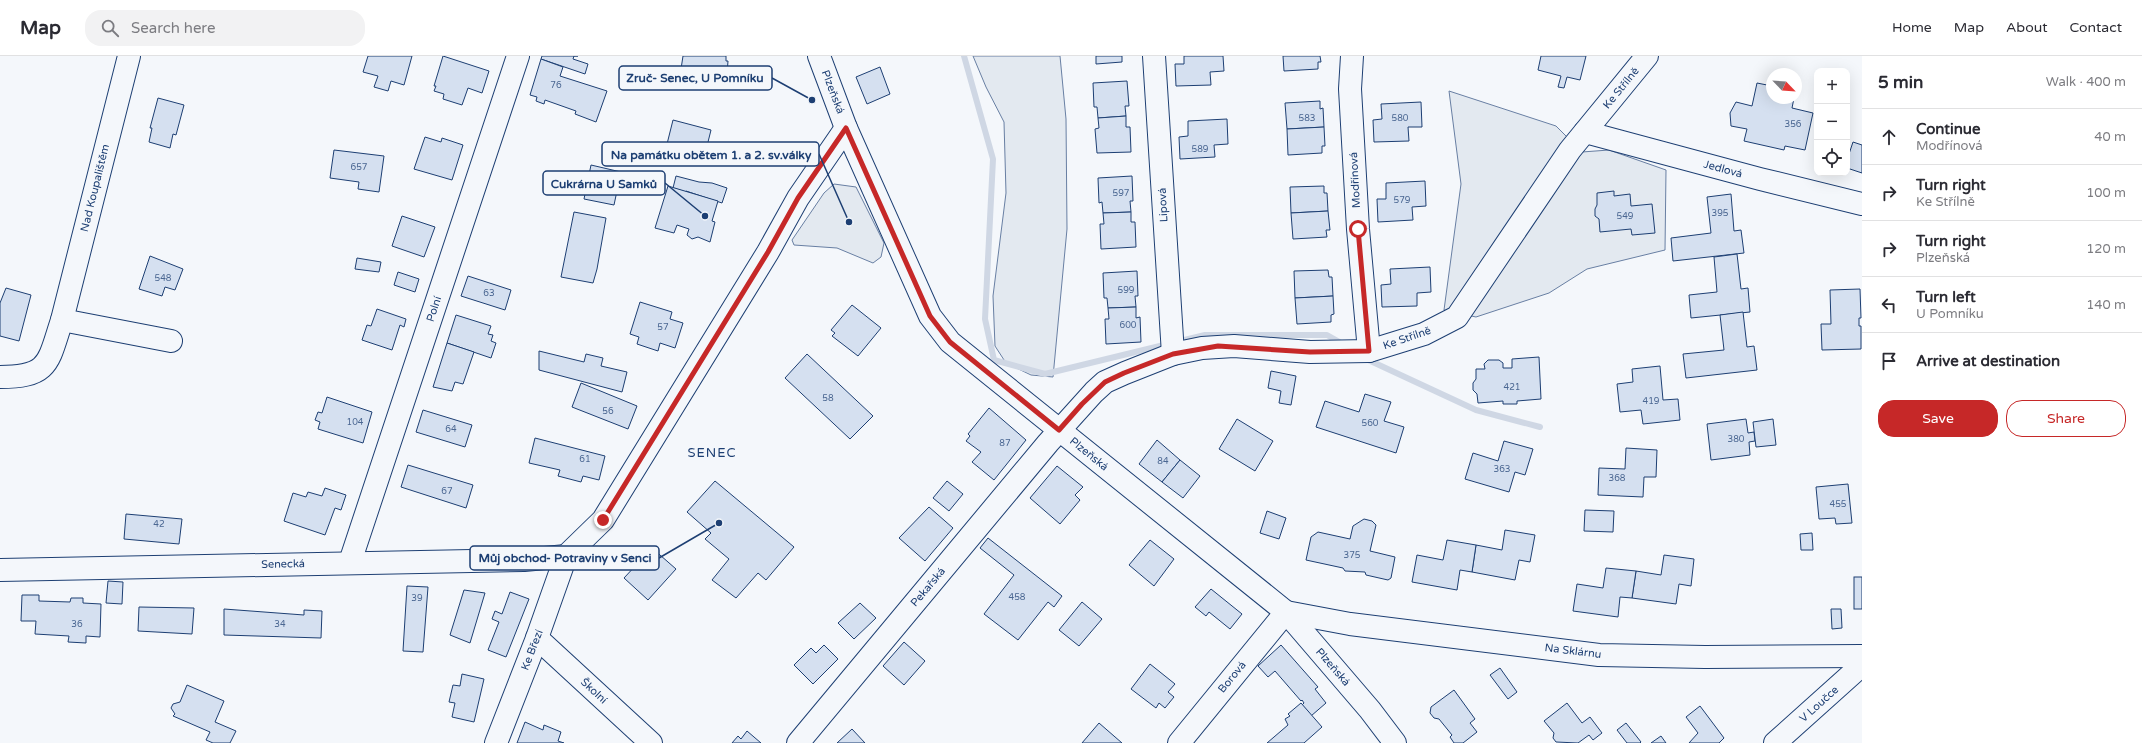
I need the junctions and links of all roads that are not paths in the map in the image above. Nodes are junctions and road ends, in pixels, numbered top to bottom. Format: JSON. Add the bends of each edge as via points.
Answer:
{"nodes":[{"id":1,"x":129,"y":56,"type":"edge"},
{"id":2,"x":518,"y":56,"type":"edge"},
{"id":3,"x":819,"y":56,"type":"edge"},
{"id":4,"x":1154,"y":56,"type":"edge"},
{"id":5,"x":1352,"y":56,"type":"edge"},
{"id":6,"x":1647,"y":56,"type":"edge"},
{"id":7,"x":846,"y":128,"type":"junction"},
{"id":8,"x":1585,"y":132,"type":"junction"},
{"id":9,"x":1862,"y":204,"type":"edge"},
{"id":10,"x":62,"y":320,"type":"junction"},
{"id":11,"x":171,"y":341,"type":"dead end"},
{"id":12,"x":1369,"y":351,"type":"junction"},
{"id":13,"x":1173,"y":354,"type":"junction"},
{"id":14,"x":0,"y":377,"type":"edge"},
{"id":15,"x":1059,"y":430,"type":"junction"},
{"id":16,"x":566,"y":556,"type":"junction"},
{"id":17,"x":350,"y":562,"type":"junction"},
{"id":18,"x":0,"y":570,"type":"edge"},
{"id":19,"x":1286,"y":612,"type":"junction"},
{"id":20,"x":537,"y":638,"type":"junction"},
{"id":21,"x":1862,"y":656,"type":"edge"},
{"id":22,"x":1862,"y":665,"type":"edge"},
{"id":23,"x":496,"y":743,"type":"edge"},
{"id":24,"x":651,"y":743,"type":"edge"},
{"id":25,"x":798,"y":743,"type":"edge"},
{"id":26,"x":1179,"y":743,"type":"edge"},
{"id":27,"x":1395,"y":743,"type":"edge"},
{"id":28,"x":1775,"y":743,"type":"edge"}],
"edges":[{"from":1,"to":10,"type":"street","name":"Nad Koupalištěm"},
{"from":2,"to":17,"type":"street","name":"Polní"},
{"from":3,"to":7,"type":"street","name":"Plzeňská"},
{"from":4,"to":13,"type":"street","name":"Lipová"},
{"from":5,"to":12,"type":"street","name":"Modřínová","via":[[1350,89],[1358,229]]},
{"from":6,"to":8,"type":"street","name":"Ke Střílně"},
{"from":7,"to":15,"type":"street","name":"Plzeňská","via":[[930,316],[950,342]]},
{"from":7,"to":16,"type":"street","via":[[798,198],[768,252],[603,520]]},
{"from":8,"to":9,"type":"street","name":"Jedlová"},
{"from":8,"to":12,"type":"street","name":"Ke Střílně","via":[[1570,150],[1457,318],[1424,334]]},
{"from":10,"to":11,"type":"street"},
{"from":10,"to":14,"type":"street","name":"Nad Koupalištěm","via":[[49,359],[39,370],[23,377]]},
{"from":12,"to":13,"type":"street","name":"Ke Střílně","via":[[1310,352],[1218,346]]},
{"from":13,"to":15,"type":"street","name":"Ke Střílně","via":[[1105,382]]},
{"from":15,"to":19,"type":"street","name":"Plzeňská"},
{"from":15,"to":25,"type":"street","name":"Pekařská"},
{"from":16,"to":17,"type":"street","name":"Senecká","via":[[524,560]]},
{"from":16,"to":20,"type":"street","name":"Ke Březí"},
{"from":17,"to":18,"type":"street","name":"Senecká"},
{"from":19,"to":21,"type":"street","name":"Na Sklárnu","via":[[1350,624],[1599,655]]},
{"from":19,"to":26,"type":"street","name":"Borová"},
{"from":19,"to":27,"type":"street","name":"Plzeňská"},
{"from":20,"to":23,"type":"street","name":"Ke Březí"},
{"from":20,"to":24,"type":"street","name":"Školní"},
{"from":22,"to":28,"type":"street","name":"V Loučce"}]}
